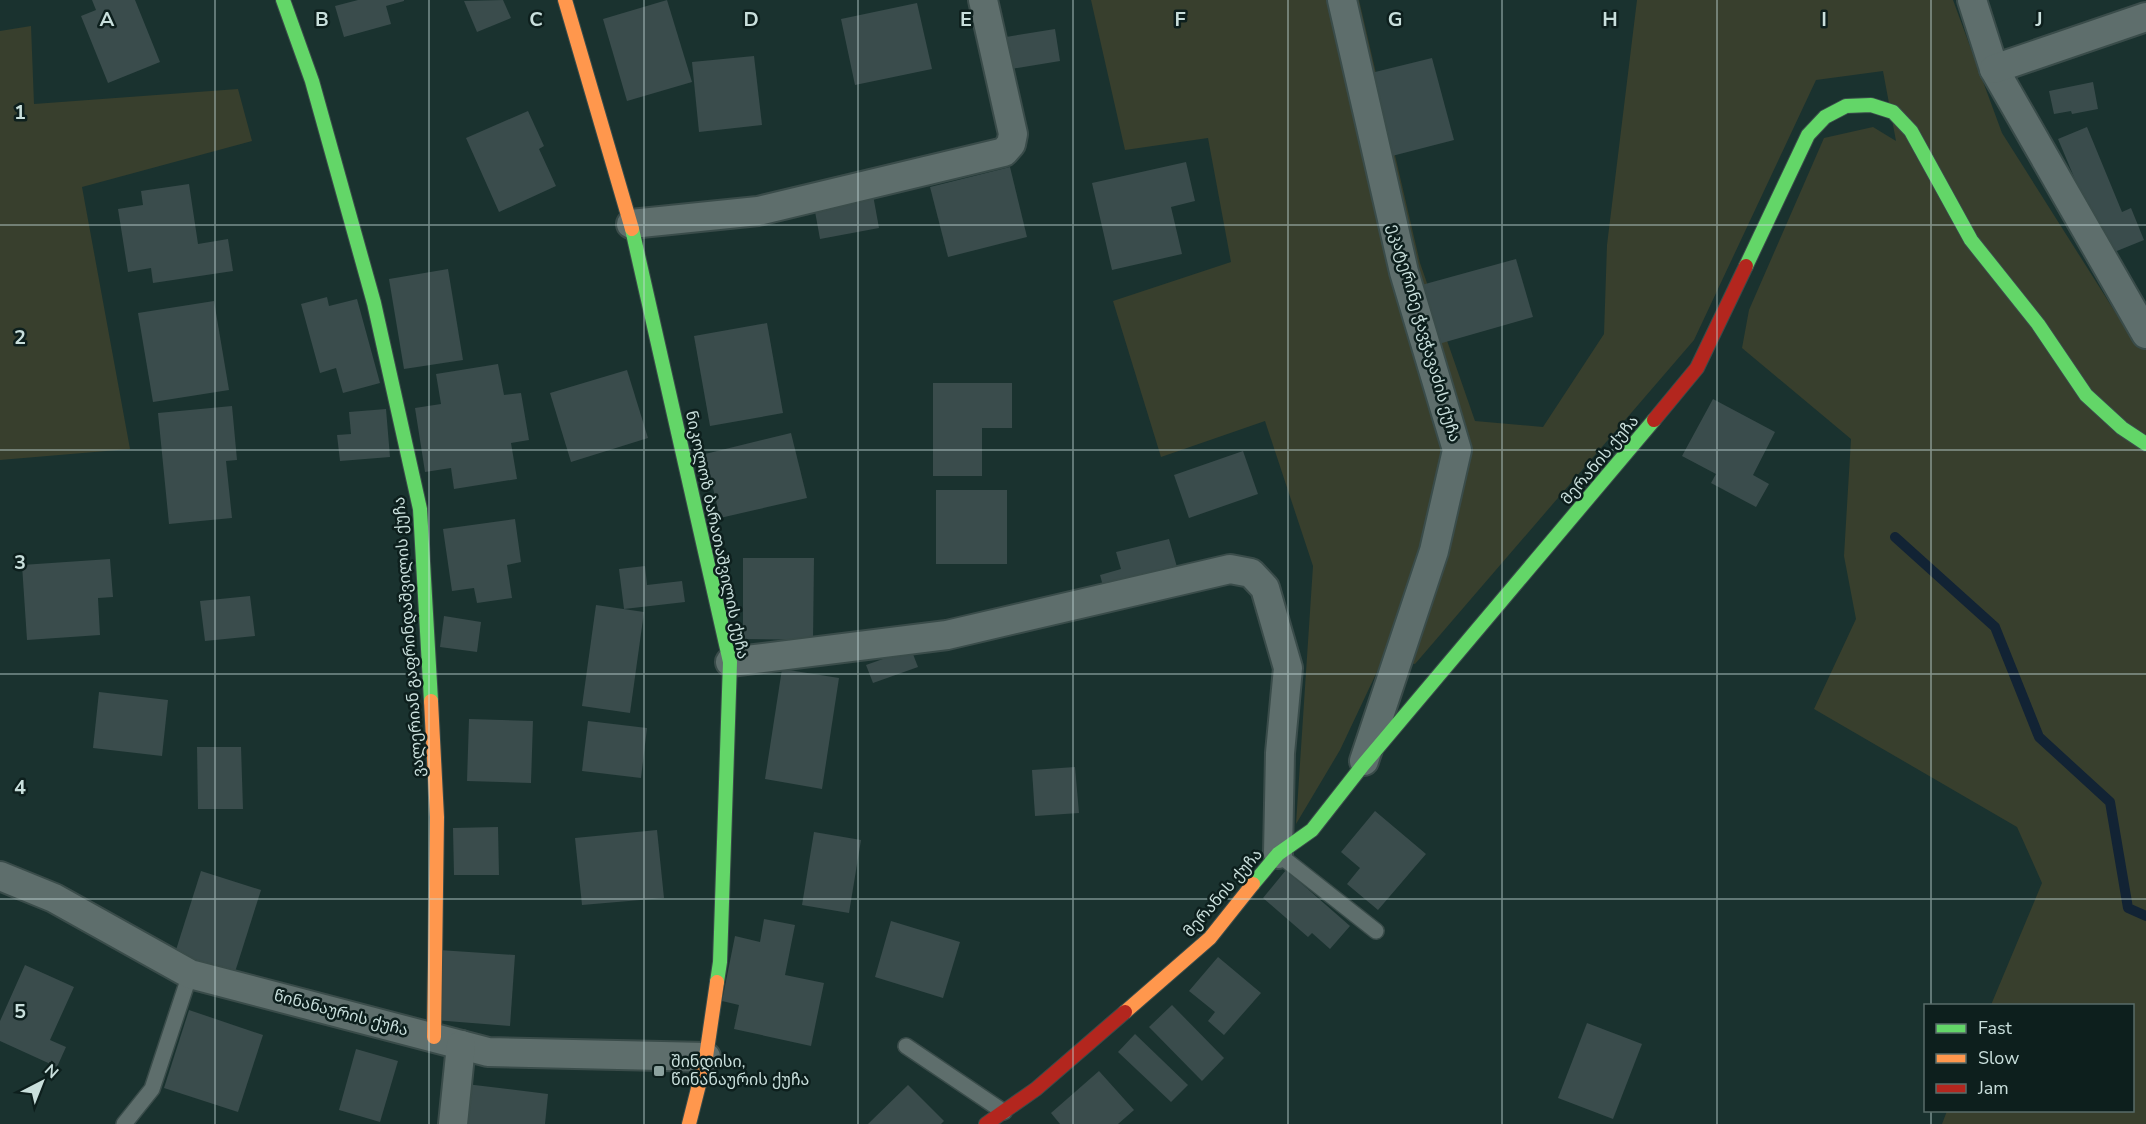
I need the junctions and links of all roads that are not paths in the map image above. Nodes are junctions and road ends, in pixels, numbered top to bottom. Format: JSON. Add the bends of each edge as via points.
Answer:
{"nodes":[{"id":1,"x":283,"y":0,"type":"edge"},
{"id":2,"x":565,"y":0,"type":"edge"},
{"id":3,"x":983,"y":0,"type":"edge"},
{"id":4,"x":1342,"y":0,"type":"edge"},
{"id":5,"x":1972,"y":0,"type":"edge"},
{"id":6,"x":2146,"y":17,"type":"edge"},
{"id":7,"x":1994,"y":69,"type":"junction"},
{"id":8,"x":631,"y":224,"type":"junction"},
{"id":9,"x":2146,"y":334,"type":"edge"},
{"id":10,"x":2146,"y":444,"type":"edge"},
{"id":11,"x":730,"y":662,"type":"junction"},
{"id":12,"x":1363,"y":765,"type":"junction"},
{"id":13,"x":1278,"y":854,"type":"junction"},
{"id":14,"x":0,"y":876,"type":"edge"},
{"id":15,"x":1376,"y":931,"type":"dead end"},
{"id":16,"x":190,"y":974,"type":"junction"},
{"id":17,"x":434,"y":1037,"type":"junction"},
{"id":18,"x":461,"y":1045,"type":"junction"},
{"id":19,"x":906,"y":1046,"type":"dead end"},
{"id":20,"x":706,"y":1057,"type":"junction"},
{"id":21,"x":1004,"y":1112,"type":"junction"},
{"id":22,"x":124,"y":1124,"type":"edge"},
{"id":23,"x":453,"y":1124,"type":"edge"},
{"id":24,"x":689,"y":1124,"type":"edge"},
{"id":25,"x":986,"y":1124,"type":"edge"}],
"edges":[{"from":1,"to":17,"type":"street","name":"ვალერიან გაფრინდაშვილის ქუჩა","via":[[312,81],[374,303],[420,509],[437,817]]},
{"from":2,"to":8,"type":"street","name":"ნიკოლოზ ბარათაშვილის ქუჩა"},
{"from":3,"to":8,"type":"street","via":[[1013,134],[1004,152],[758,211]]},
{"from":4,"to":12,"type":"street","name":"ეკატერინე ჭავჭავაძის ქუჩა","via":[[1404,272],[1457,450],[1434,551]]},
{"from":5,"to":7,"type":"street"},
{"from":6,"to":7,"type":"street"},
{"from":7,"to":9,"type":"street"},
{"from":8,"to":11,"type":"street","name":"ნიკოლოზ ბარათაშვილის ქუჩა"},
{"from":10,"to":12,"type":"street","name":"მერანის ქუჩა","via":[[2122,429],[2086,394],[2038,324],[1971,240],[1911,131],[1893,112],[1871,105],[1846,106],[1825,117],[1808,135],[1697,368]]},
{"from":11,"to":13,"type":"street","via":[[947,635],[1230,569],[1251,573],[1265,588],[1288,668],[1280,753]]},
{"from":11,"to":20,"type":"street","name":"ნიკოლოზ ბარათაშვილის ქუჩა","via":[[720,962]]},
{"from":12,"to":13,"type":"street","name":"მერანის ქუჩა","via":[[1312,830]]},
{"from":13,"to":15,"type":"lane"},
{"from":13,"to":21,"type":"street","name":"მერანის ქუჩა","via":[[1210,938],[1036,1089]]},
{"from":14,"to":16,"type":"street","name":"წინანაურის ქუჩა","via":[[54,898]]},
{"from":16,"to":17,"type":"street","name":"წინანაურის ქუჩა"},
{"from":16,"to":22,"type":"lane","via":[[152,1089]]},
{"from":17,"to":18,"type":"street","name":"წინანაურის ქუჩა"},
{"from":18,"to":20,"type":"street","name":"წინანაურის ქუჩა","via":[[488,1052]]},
{"from":18,"to":23,"type":"street"},
{"from":19,"to":21,"type":"lane"},
{"from":20,"to":24,"type":"street","name":"ნიკოლოზ ბარათაშვილის ქუჩა"},
{"from":21,"to":25,"type":"street","name":"მერანის ქუჩა"}]}
